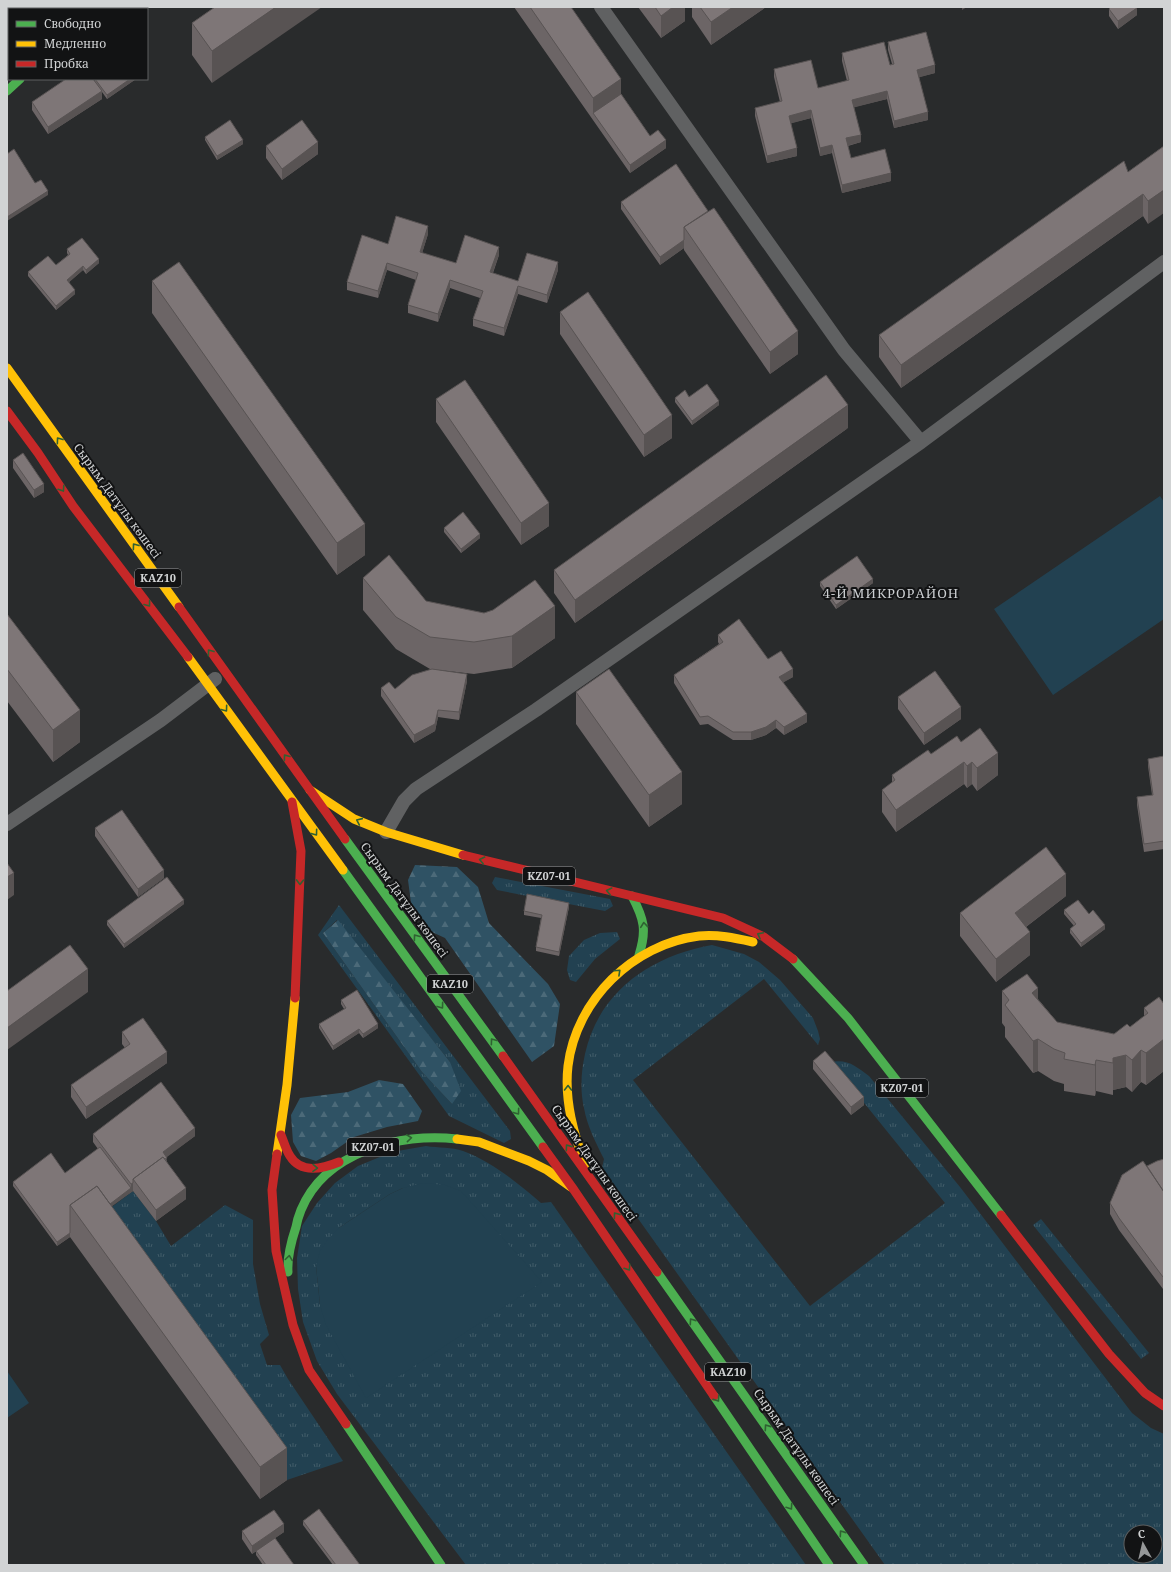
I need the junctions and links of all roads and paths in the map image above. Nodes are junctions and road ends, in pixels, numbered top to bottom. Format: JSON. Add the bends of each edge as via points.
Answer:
{"nodes":[{"id":1,"x":601,"y":7,"type":"edge"},
{"id":2,"x":18,"y":80,"type":"edge"},
{"id":3,"x":18,"y":80,"type":"edge"},
{"id":4,"x":7,"y":88,"type":"edge"},
{"id":5,"x":7,"y":91,"type":"edge"},
{"id":6,"x":1164,"y":262,"type":"edge"},
{"id":7,"x":7,"y":368,"type":"edge"},
{"id":8,"x":7,"y":411,"type":"edge"},
{"id":9,"x":921,"y":442,"type":"junction"},
{"id":10,"x":225,"y":672,"type":"junction"},
{"id":11,"x":208,"y":684,"type":"junction"},
{"id":12,"x":309,"y":789,"type":"junction"},
{"id":13,"x":292,"y":802,"type":"junction"},
{"id":14,"x":7,"y":824,"type":"edge"},
{"id":15,"x":386,"y":832,"type":"junction"},
{"id":16,"x":632,"y":896,"type":"junction"},
{"id":17,"x":639,"y":956,"type":"junction"},
{"id":18,"x":792,"y":958,"type":"junction"},
{"id":19,"x":281,"y":1134,"type":"junction"},
{"id":20,"x":344,"y":1160,"type":"junction"},
{"id":21,"x":591,"y":1179,"type":"junction"},
{"id":22,"x":574,"y":1190,"type":"junction"},
{"id":23,"x":294,"y":1325,"type":"junction"},
{"id":24,"x":1164,"y":1406,"type":"edge"},
{"id":25,"x":441,"y":1565,"type":"edge"},
{"id":26,"x":829,"y":1565,"type":"edge"},
{"id":27,"x":864,"y":1565,"type":"edge"}],
"edges":[{"from":1,"to":9,"type":"street","via":[[844,350]]},
{"from":2,"to":4,"type":"main road"},
{"from":3,"to":5,"type":"main road"},
{"from":6,"to":9,"type":"street"},
{"from":10,"to":7,"type":"main road","name":"Сырым Датұлы көшесі","number":"KAZ10","one_way":true},
{"from":8,"to":11,"type":"main road","number":"KAZ10","one_way":true,"via":[[73,506]]},
{"from":9,"to":15,"type":"street","via":[[536,710],[416,789],[404,801]]},
{"from":10,"to":11,"type":"street"},
{"from":12,"to":10,"type":"main road","name":"Сырым Датұлы көшесі","number":"KAZ10","one_way":true},
{"from":11,"to":13,"type":"main road","number":"KAZ10","one_way":true},
{"from":11,"to":14,"type":"street","via":[[161,720]]},
{"from":15,"to":12,"type":"main road","number":"KZ07-01","one_way":true,"via":[[354,819]]},
{"from":21,"to":12,"type":"main road","name":"Сырым Датұлы көшесі","number":"KAZ10","one_way":true},
{"from":13,"to":19,"type":"main road","number":"KZ07-01","one_way":true,"via":[[301,852],[299,926],[295,1004]]},
{"from":13,"to":22,"type":"main road","number":"KAZ10","one_way":true},
{"from":16,"to":15,"type":"main road","number":"KZ07-01","one_way":true,"via":[[476,859]]},
{"from":17,"to":16,"type":"main road","one_way":true,"via":[[646,927]]},
{"from":18,"to":16,"type":"main road","number":"KZ07-01","one_way":true,"via":[[764,937],[723,918]]},
{"from":17,"to":18,"type":"main road","number":"KZ07-01","via":[[668,942],[696,936],[723,936],[752,941]]},
{"from":21,"to":17,"type":"main road","number":"KZ07-01","one_way":true,"via":[[576,1142],[568,1106],[568,1067],[573,1043],[585,1013],[599,993],[616,972]]},
{"from":18,"to":24,"type":"main road","number":"KZ07-01","via":[[848,1018],[1109,1354],[1145,1393]]},
{"from":19,"to":20,"type":"main road","one_way":true,"via":[[289,1157],[299,1166],[314,1169]]},
{"from":19,"to":23,"type":"main road","number":"KZ07-01","via":[[272,1190],[276,1251]]},
{"from":20,"to":22,"type":"main road","number":"KZ07-01","one_way":true,"via":[[374,1146],[400,1139],[447,1137],[478,1142],[539,1165]]},
{"from":23,"to":20,"type":"main road","number":"KZ07-01","one_way":true,"via":[[288,1264],[294,1225],[304,1201],[320,1180]]},
{"from":27,"to":21,"type":"main road","name":"Сырым Датұлы көшесі","number":"KAZ10","one_way":true},
{"from":22,"to":26,"type":"main road","number":"KAZ10","one_way":true},
{"from":23,"to":25,"type":"main road","number":"KZ07-01","via":[[309,1370]]}]}
